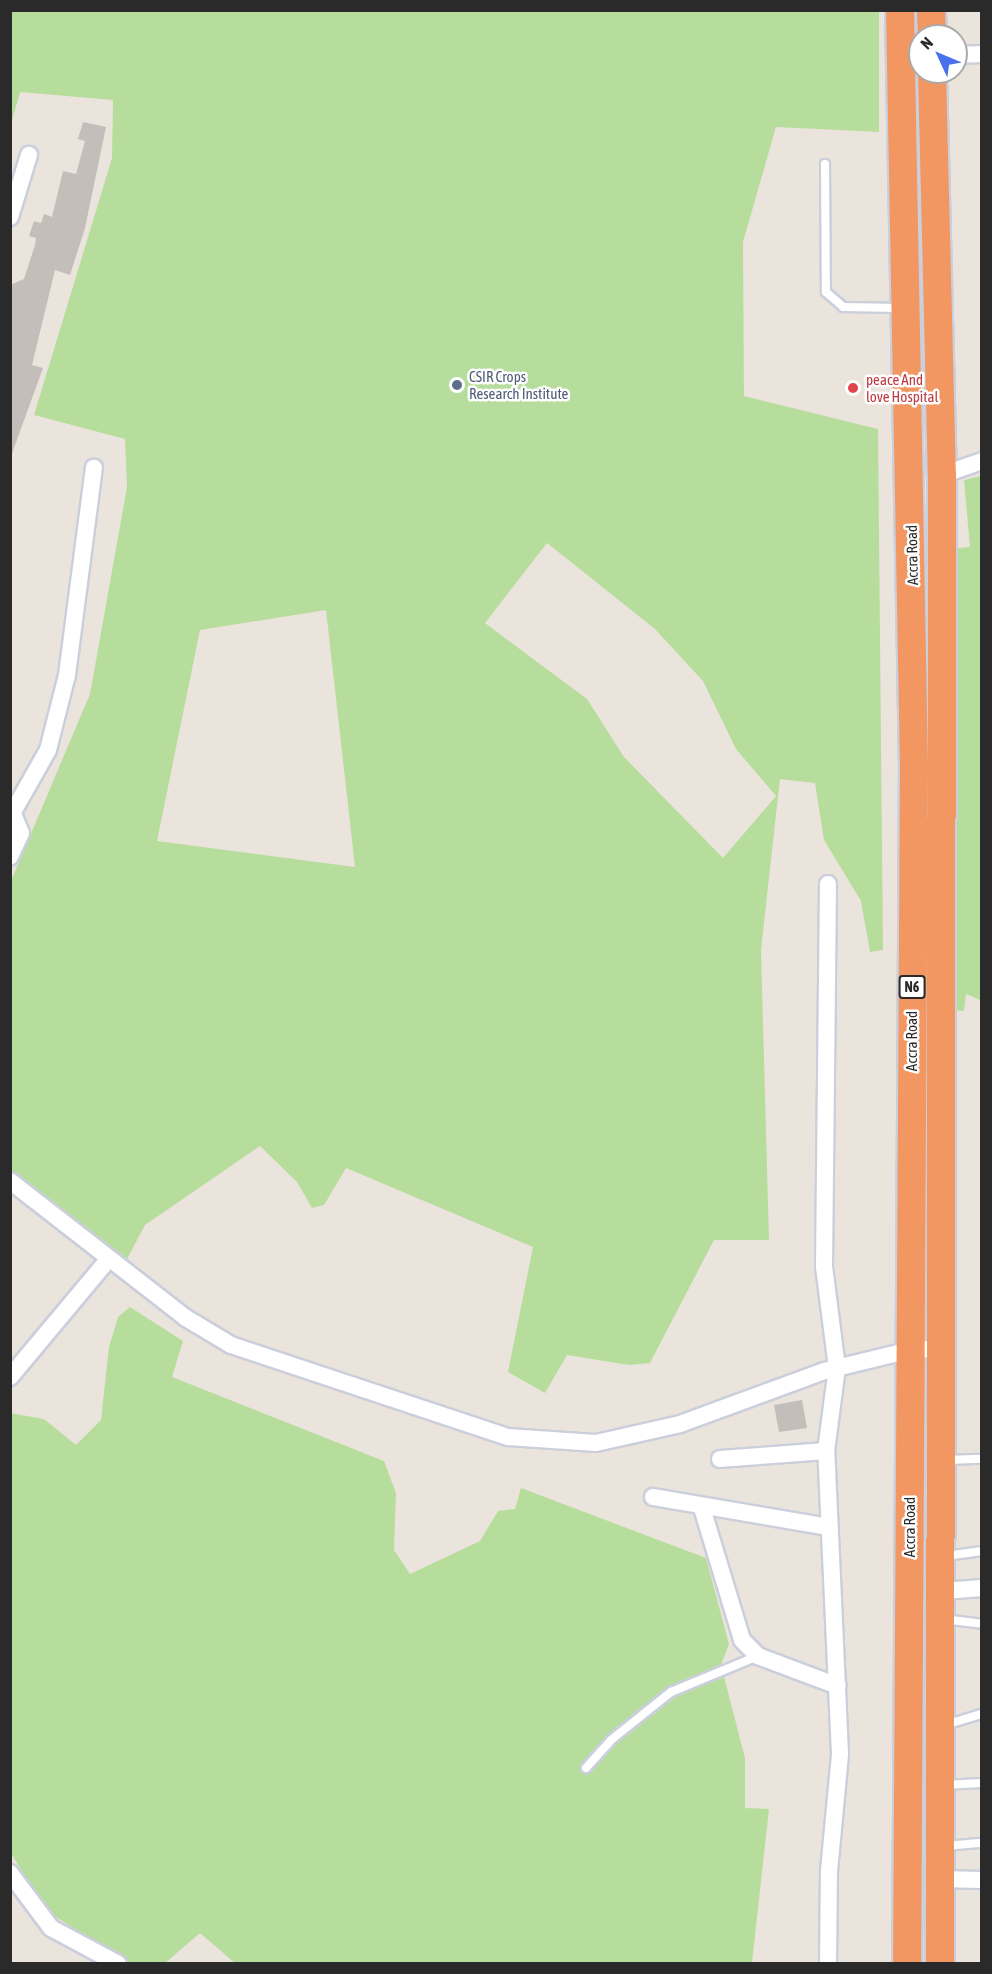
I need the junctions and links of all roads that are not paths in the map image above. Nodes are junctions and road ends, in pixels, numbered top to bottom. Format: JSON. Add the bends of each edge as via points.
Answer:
{"nodes":[{"id":1,"x":900,"y":10,"type":"edge"},
{"id":2,"x":932,"y":84,"type":"edge"},
{"id":3,"x":29,"y":155,"type":"dead end"},
{"id":4,"x":825,"y":164,"type":"dead end"},
{"id":5,"x":10,"y":217,"type":"edge"},
{"id":6,"x":906,"y":308,"type":"junction"},
{"id":7,"x":981,"y":461,"type":"edge"},
{"id":8,"x":94,"y":468,"type":"dead end"},
{"id":9,"x":942,"y":475,"type":"junction"},
{"id":10,"x":12,"y":808,"type":"edge"},
{"id":11,"x":10,"y":857,"type":"edge"},
{"id":12,"x":828,"y":884,"type":"dead end"},
{"id":13,"x":10,"y":1181,"type":"edge"},
{"id":14,"x":108,"y":1260,"type":"junction"},
{"id":15,"x":944,"y":1348,"type":"junction"},
{"id":16,"x":910,"y":1350,"type":"junction"},
{"id":17,"x":837,"y":1368,"type":"junction"},
{"id":18,"x":10,"y":1377,"type":"edge"},
{"id":19,"x":826,"y":1451,"type":"junction"},
{"id":20,"x":720,"y":1459,"type":"dead end"},
{"id":21,"x":943,"y":1460,"type":"junction"},
{"id":22,"x":981,"y":1460,"type":"edge"},
{"id":23,"x":653,"y":1497,"type":"dead end"},
{"id":24,"x":702,"y":1508,"type":"junction"},
{"id":25,"x":830,"y":1527,"type":"junction"},
{"id":26,"x":981,"y":1551,"type":"edge"},
{"id":27,"x":942,"y":1557,"type":"junction"},
{"id":28,"x":981,"y":1588,"type":"edge"},
{"id":29,"x":942,"y":1591,"type":"junction"},
{"id":30,"x":942,"y":1618,"type":"junction"},
{"id":31,"x":981,"y":1624,"type":"edge"},
{"id":32,"x":758,"y":1656,"type":"junction"},
{"id":33,"x":838,"y":1686,"type":"junction"},
{"id":34,"x":981,"y":1714,"type":"edge"},
{"id":35,"x":942,"y":1726,"type":"junction"},
{"id":36,"x":586,"y":1768,"type":"dead end"},
{"id":37,"x":981,"y":1783,"type":"edge"},
{"id":38,"x":942,"y":1785,"type":"junction"},
{"id":39,"x":981,"y":1843,"type":"edge"},
{"id":40,"x":942,"y":1846,"type":"junction"},
{"id":41,"x":10,"y":1873,"type":"edge"},
{"id":42,"x":941,"y":1879,"type":"junction"},
{"id":43,"x":981,"y":1880,"type":"edge"},
{"id":44,"x":118,"y":1964,"type":"edge"},
{"id":45,"x":828,"y":1964,"type":"edge"},
{"id":46,"x":907,"y":1964,"type":"edge"},
{"id":47,"x":940,"y":1964,"type":"edge"}],
"edges":[{"from":1,"to":6,"type":"highway","name":"Accra Road","number":"N6"},
{"from":2,"to":9,"type":"highway","name":"Accra Road","number":"N6"},
{"from":3,"to":5,"type":"street"},
{"from":4,"to":6,"type":"lane","via":[[826,291],[843,307]]},
{"from":6,"to":16,"type":"highway","name":"Accra Road","number":"N6","via":[[914,766]]},
{"from":7,"to":9,"type":"street"},
{"from":8,"to":10,"type":"street","via":[[69,664],[48,750]]},
{"from":9,"to":15,"type":"highway","name":"Accra Road","number":"N6"},
{"from":10,"to":11,"type":"street","via":[[21,833]]},
{"from":12,"to":17,"type":"street","via":[[824,1266]]},
{"from":13,"to":14,"type":"street"},
{"from":14,"to":17,"type":"street","via":[[231,1345],[508,1437],[553,1444],[596,1443],[680,1424]]},
{"from":14,"to":18,"type":"street"},
{"from":15,"to":16,"type":"street"},
{"from":15,"to":21,"type":"highway","name":"Accra Road","number":"N6"},
{"from":16,"to":17,"type":"street"},
{"from":16,"to":46,"type":"highway","name":"Accra Road","number":"N6"},
{"from":17,"to":19,"type":"street"},
{"from":19,"to":20,"type":"street"},
{"from":19,"to":25,"type":"street"},
{"from":21,"to":22,"type":"lane"},
{"from":21,"to":27,"type":"highway","name":"Accra Road","number":"N6"},
{"from":23,"to":24,"type":"street"},
{"from":24,"to":25,"type":"street"},
{"from":24,"to":32,"type":"street","via":[[731,1617]]},
{"from":25,"to":33,"type":"street"},
{"from":26,"to":27,"type":"lane"},
{"from":27,"to":29,"type":"highway","name":"Accra Road","number":"N6"},
{"from":28,"to":29,"type":"street"},
{"from":29,"to":30,"type":"highway","name":"Accra Road","number":"N6"},
{"from":30,"to":31,"type":"lane"},
{"from":30,"to":35,"type":"highway","name":"Accra Road","number":"N6"},
{"from":32,"to":33,"type":"street"},
{"from":32,"to":36,"type":"lane","via":[[671,1692],[610,1740]]},
{"from":33,"to":45,"type":"street","via":[[840,1754],[829,1871]]},
{"from":34,"to":35,"type":"lane"},
{"from":35,"to":38,"type":"highway","name":"Accra Road","number":"N6"},
{"from":37,"to":38,"type":"lane"},
{"from":38,"to":40,"type":"highway","name":"Accra Road","number":"N6"},
{"from":39,"to":40,"type":"lane"},
{"from":40,"to":42,"type":"highway","name":"Accra Road","number":"N6"},
{"from":41,"to":44,"type":"street","via":[[51,1929]]},
{"from":42,"to":43,"type":"street"},
{"from":42,"to":47,"type":"highway","name":"Accra Road","number":"N6"}]}
